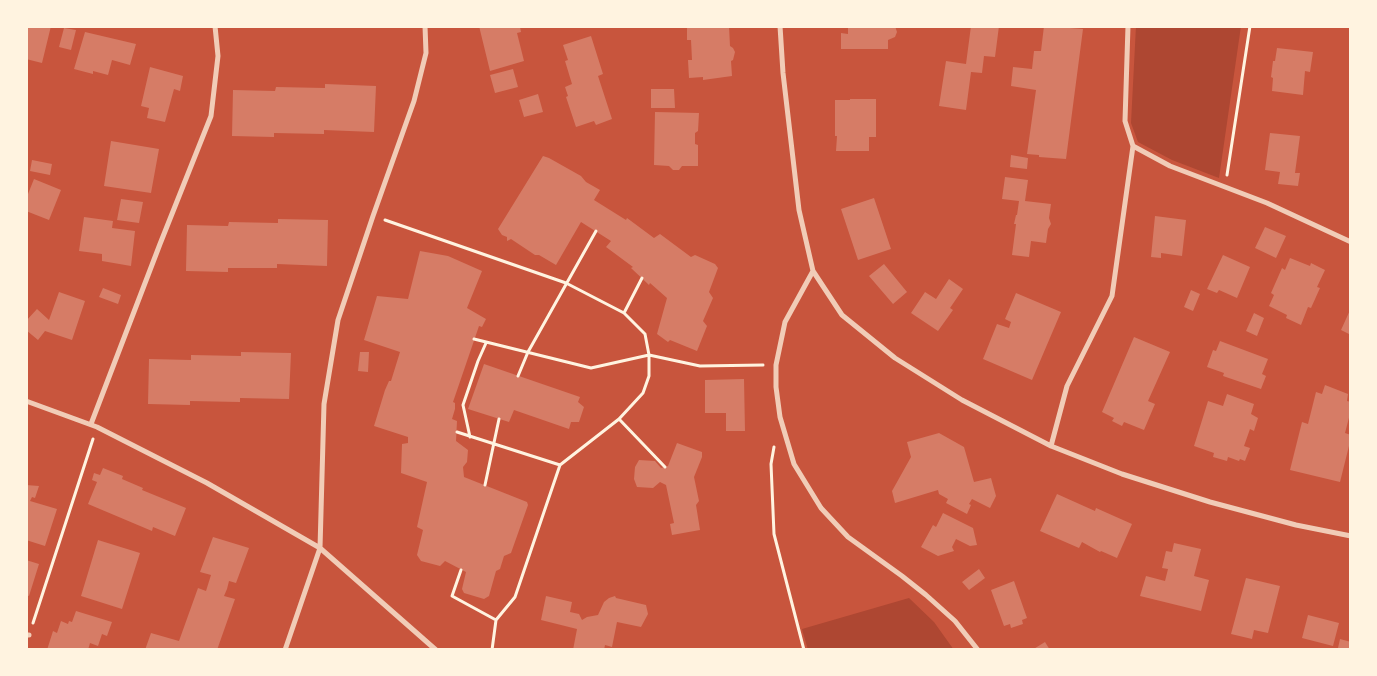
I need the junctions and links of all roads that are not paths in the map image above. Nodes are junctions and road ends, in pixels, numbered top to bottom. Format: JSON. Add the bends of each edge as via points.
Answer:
{"nodes":[{"id":1,"x":215,"y":26,"type":"edge"},
{"id":2,"x":425,"y":26,"type":"edge"},
{"id":3,"x":780,"y":26,"type":"edge"},
{"id":4,"x":1128,"y":26,"type":"edge"},
{"id":5,"x":1132,"y":146,"type":"junction"},
{"id":6,"x":1351,"y":242,"type":"edge"},
{"id":7,"x":813,"y":271,"type":"junction"},
{"id":8,"x":26,"y":401,"type":"edge"},
{"id":9,"x":91,"y":424,"type":"junction"},
{"id":10,"x":1051,"y":446,"type":"junction"},
{"id":11,"x":1351,"y":536,"type":"edge"},
{"id":12,"x":320,"y":548,"type":"junction"},
{"id":13,"x":285,"y":650,"type":"edge"},
{"id":14,"x":436,"y":650,"type":"edge"},
{"id":15,"x":978,"y":650,"type":"edge"}],
"edges":[{"from":1,"to":9,"type":"street","via":[[218,56],[211,116]]},
{"from":2,"to":12,"type":"street","via":[[426,53],[414,100],[338,320],[324,404]]},
{"from":3,"to":7,"type":"street","via":[[799,210]]},
{"from":4,"to":5,"type":"street","via":[[1125,121]]},
{"from":5,"to":6,"type":"street","via":[[1170,166],[1267,203]]},
{"from":5,"to":10,"type":"street","via":[[1112,296],[1067,386]]},
{"from":7,"to":10,"type":"street","via":[[842,315],[895,358],[962,400]]},
{"from":7,"to":15,"type":"street","via":[[785,322],[776,365],[780,417],[794,464],[821,508],[848,537],[902,576],[955,621]]},
{"from":8,"to":9,"type":"street"},
{"from":9,"to":12,"type":"street","via":[[208,483]]},
{"from":10,"to":11,"type":"street","via":[[1122,474],[1210,502]]},
{"from":12,"to":13,"type":"street"},
{"from":12,"to":14,"type":"street"}]}
